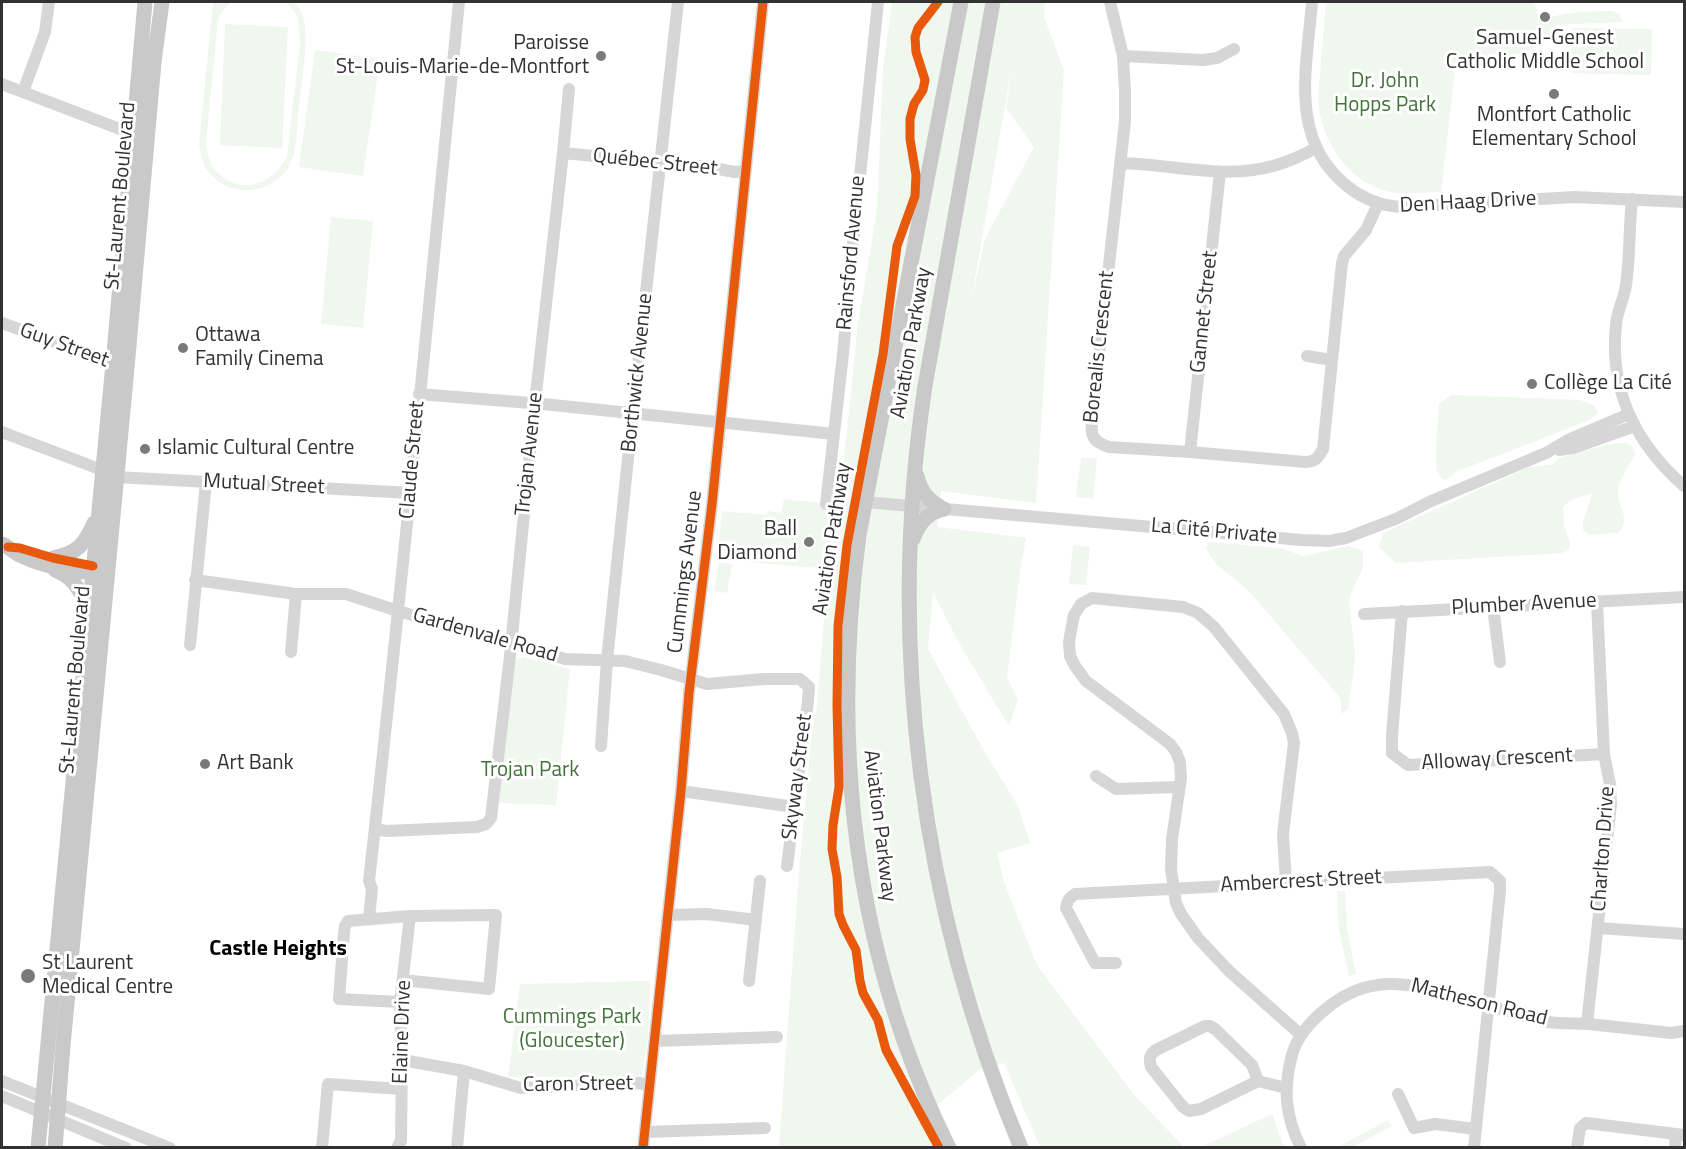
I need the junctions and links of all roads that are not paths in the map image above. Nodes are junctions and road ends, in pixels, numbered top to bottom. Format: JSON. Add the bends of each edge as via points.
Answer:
{"nodes":[{"id":1,"x":49,"y":2,"type":"edge"},
{"id":2,"x":145,"y":2,"type":"edge"},
{"id":3,"x":162,"y":2,"type":"edge"},
{"id":4,"x":459,"y":2,"type":"edge"},
{"id":5,"x":678,"y":2,"type":"edge"},
{"id":6,"x":763,"y":2,"type":"edge"},
{"id":7,"x":878,"y":2,"type":"edge"},
{"id":8,"x":961,"y":2,"type":"edge"},
{"id":9,"x":993,"y":2,"type":"edge"},
{"id":10,"x":1110,"y":2,"type":"edge"},
{"id":11,"x":1312,"y":2,"type":"edge"},
{"id":12,"x":1234,"y":49,"type":"dead end"},
{"id":13,"x":1123,"y":56,"type":"junction"},
{"id":14,"x":2,"y":84,"type":"edge"},
{"id":15,"x":568,"y":89,"type":"dead end"},
{"id":16,"x":23,"y":92,"type":"junction"},
{"id":17,"x":140,"y":134,"type":"junction"},
{"id":18,"x":1316,"y":148,"type":"junction"},
{"id":19,"x":563,"y":153,"type":"junction"},
{"id":20,"x":1120,"y":162,"type":"junction"},
{"id":21,"x":660,"y":163,"type":"junction"},
{"id":22,"x":746,"y":171,"type":"junction"},
{"id":23,"x":1220,"y":172,"type":"junction"},
{"id":24,"x":1632,"y":199,"type":"junction"},
{"id":25,"x":1684,"y":202,"type":"edge"},
{"id":26,"x":1378,"y":204,"type":"junction"},
{"id":27,"x":2,"y":323,"type":"edge"},
{"id":28,"x":1307,"y":356,"type":"dead end"},
{"id":29,"x":1332,"y":360,"type":"junction"},
{"id":30,"x":120,"y":366,"type":"junction"},
{"id":31,"x":420,"y":394,"type":"junction"},
{"id":32,"x":535,"y":403,"type":"junction"},
{"id":33,"x":633,"y":413,"type":"junction"},
{"id":34,"x":1629,"y":414,"type":"junction"},
{"id":35,"x":720,"y":423,"type":"junction"},
{"id":36,"x":1635,"y":426,"type":"junction"},
{"id":37,"x":2,"y":432,"type":"edge"},
{"id":38,"x":834,"y":434,"type":"junction"},
{"id":39,"x":1190,"y":452,"type":"junction"},
{"id":40,"x":1546,"y":453,"type":"junction"},
{"id":41,"x":915,"y":466,"type":"junction"},
{"id":42,"x":109,"y":474,"type":"junction"},
{"id":43,"x":206,"y":482,"type":"junction"},
{"id":44,"x":1684,"y":486,"type":"edge"},
{"id":45,"x":411,"y":493,"type":"junction"},
{"id":46,"x":865,"y":502,"type":"junction"},
{"id":47,"x":826,"y":504,"type":"dead end"},
{"id":48,"x":912,"y":507,"type":"junction"},
{"id":49,"x":944,"y":509,"type":"junction"},
{"id":50,"x":97,"y":517,"type":"junction"},
{"id":51,"x":5,"y":546,"type":"edge"},
{"id":52,"x":909,"y":551,"type":"junction"},
{"id":53,"x":46,"y":560,"type":"junction"},
{"id":54,"x":98,"y":570,"type":"junction"},
{"id":55,"x":195,"y":580,"type":"junction"},
{"id":56,"x":296,"y":594,"type":"junction"},
{"id":57,"x":1684,"y":597,"type":"edge"},
{"id":58,"x":1597,"y":602,"type":"junction"},
{"id":59,"x":1493,"y":607,"type":"junction"},
{"id":60,"x":89,"y":608,"type":"junction"},
{"id":61,"x":1402,"y":610,"type":"junction"},
{"id":62,"x":398,"y":612,"type":"junction"},
{"id":63,"x":1364,"y":614,"type":"dead end"},
{"id":64,"x":190,"y":645,"type":"dead end"},
{"id":65,"x":510,"y":645,"type":"junction"},
{"id":66,"x":291,"y":652,"type":"dead end"},
{"id":67,"x":607,"y":660,"type":"junction"},
{"id":68,"x":1500,"y":662,"type":"dead end"},
{"id":69,"x":692,"y":679,"type":"junction"},
{"id":70,"x":809,"y":687,"type":"joint"},
{"id":71,"x":601,"y":746,"type":"dead end"},
{"id":72,"x":1604,"y":754,"type":"junction"},
{"id":73,"x":1096,"y":776,"type":"dead end"},
{"id":74,"x":1179,"y":787,"type":"junction"},
{"id":75,"x":681,"y":791,"type":"junction"},
{"id":76,"x":795,"y":807,"type":"junction"},
{"id":77,"x":375,"y":830,"type":"junction"},
{"id":78,"x":787,"y":866,"type":"dead end"},
{"id":79,"x":760,"y":881,"type":"dead end"},
{"id":80,"x":1286,"y":882,"type":"junction"},
{"id":81,"x":1174,"y":889,"type":"junction"},
{"id":82,"x":668,"y":915,"type":"junction"},
{"id":83,"x":411,"y":916,"type":"junction"},
{"id":84,"x":369,"y":918,"type":"junction"},
{"id":85,"x":756,"y":920,"type":"junction"},
{"id":86,"x":1598,"y":928,"type":"junction"},
{"id":87,"x":1684,"y":934,"type":"edge"},
{"id":88,"x":1116,"y":963,"type":"dead end"},
{"id":89,"x":403,"y":980,"type":"junction"},
{"id":90,"x":748,"y":981,"type":"dead end"},
{"id":91,"x":400,"y":1002,"type":"junction"},
{"id":92,"x":1489,"y":1005,"type":"junction"},
{"id":93,"x":1587,"y":1024,"type":"junction"},
{"id":94,"x":1684,"y":1031,"type":"edge"},
{"id":95,"x":1301,"y":1035,"type":"junction"},
{"id":96,"x":777,"y":1037,"type":"dead end"},
{"id":97,"x":655,"y":1041,"type":"junction"},
{"id":98,"x":402,"y":1060,"type":"junction"},
{"id":99,"x":464,"y":1071,"type":"junction"},
{"id":100,"x":2,"y":1081,"type":"edge"},
{"id":101,"x":1258,"y":1081,"type":"junction"},
{"id":102,"x":649,"y":1085,"type":"junction"},
{"id":103,"x":1286,"y":1088,"type":"junction"},
{"id":104,"x":401,"y":1089,"type":"junction"},
{"id":105,"x":1398,"y":1094,"type":"dead end"},
{"id":106,"x":2,"y":1096,"type":"edge"},
{"id":107,"x":50,"y":1109,"type":"junction"},
{"id":108,"x":765,"y":1128,"type":"dead end"},
{"id":109,"x":1476,"y":1129,"type":"junction"},
{"id":110,"x":645,"y":1132,"type":"junction"},
{"id":111,"x":1680,"y":1134,"type":"edge"},
{"id":112,"x":38,"y":1148,"type":"edge"},
{"id":113,"x":55,"y":1148,"type":"edge"},
{"id":114,"x":126,"y":1148,"type":"edge"},
{"id":115,"x":170,"y":1148,"type":"edge"},
{"id":116,"x":322,"y":1148,"type":"edge"},
{"id":117,"x":397,"y":1148,"type":"edge"},
{"id":118,"x":457,"y":1148,"type":"edge"},
{"id":119,"x":643,"y":1148,"type":"edge"},
{"id":120,"x":949,"y":1148,"type":"edge"},
{"id":121,"x":1021,"y":1148,"type":"edge"},
{"id":122,"x":1301,"y":1148,"type":"edge"},
{"id":123,"x":1474,"y":1148,"type":"edge"},
{"id":124,"x":1577,"y":1148,"type":"edge"},
{"id":125,"x":1675,"y":1148,"type":"edge"}],
"edges":[{"from":1,"to":16,"type":"street","via":[[45,32]]},
{"from":2,"to":17,"type":"main road","name":"St-Laurent Boulevard"},
{"from":3,"to":17,"type":"main road","name":"St-Laurent Boulevard"},
{"from":4,"to":31,"type":"street","name":"Claude Street"},
{"from":5,"to":21,"type":"street","name":"Borthwick Avenue"},
{"from":6,"to":22,"type":"street","name":"Cummings Avenue"},
{"from":7,"to":38,"type":"street","name":"Rainsford Avenue"},
{"from":8,"to":46,"type":"main road","name":"Aviation Parkway"},
{"from":9,"to":41,"type":"main road","name":"Aviation Parkway","via":[[927,375]]},
{"from":10,"to":13,"type":"street","name":"Borealis Crescent"},
{"from":11,"to":18,"type":"street","name":"Den Haag Drive","via":[[1305,107]]},
{"from":12,"to":13,"type":"street","via":[[1203,60]]},
{"from":13,"to":20,"type":"street","name":"Borealis Crescent","via":[[1125,121]]},
{"from":14,"to":16,"type":"street"},
{"from":15,"to":19,"type":"street","name":"Trojan Avenue"},
{"from":16,"to":17,"type":"street"},
{"from":17,"to":30,"type":"main road","name":"St-Laurent Boulevard"},
{"from":18,"to":23,"type":"street","via":[[1273,166]]},
{"from":18,"to":26,"type":"street","name":"Den Haag Drive","via":[[1343,183]]},
{"from":19,"to":21,"type":"street","name":"Québec Street"},
{"from":19,"to":32,"type":"street","name":"Trojan Avenue"},
{"from":20,"to":23,"type":"street"},
{"from":20,"to":39,"type":"street","name":"Borealis Crescent","via":[[1092,434],[1098,443],[1109,447]]},
{"from":21,"to":22,"type":"street","name":"Québec Street"},
{"from":21,"to":33,"type":"street","name":"Borthwick Avenue"},
{"from":22,"to":35,"type":"street","name":"Cummings Avenue"},
{"from":23,"to":39,"type":"street","name":"Gannet Street"},
{"from":24,"to":25,"type":"street","name":"Den Haag Drive"},
{"from":24,"to":26,"type":"street","name":"Den Haag Drive","via":[[1575,197],[1418,207]]},
{"from":24,"to":34,"type":"street","via":[[1626,285],[1615,343],[1617,376]]},
{"from":26,"to":29,"type":"street","name":"Borealis Crescent","via":[[1366,230],[1344,256]]},
{"from":27,"to":30,"type":"street","name":"Guy Street"},
{"from":28,"to":29,"type":"street"},
{"from":29,"to":39,"type":"street","name":"Borealis Crescent","via":[[1323,449],[1313,462]]},
{"from":30,"to":42,"type":"main road","name":"St-Laurent Boulevard"},
{"from":31,"to":32,"type":"street"},
{"from":31,"to":45,"type":"street","name":"Claude Street"},
{"from":32,"to":33,"type":"street"},
{"from":32,"to":65,"type":"street","name":"Trojan Avenue"},
{"from":33,"to":35,"type":"street"},
{"from":33,"to":67,"type":"street","name":"Borthwick Avenue"},
{"from":34,"to":36,"type":"street"},
{"from":34,"to":40,"type":"street","name":"La Cité Private"},
{"from":35,"to":38,"type":"street"},
{"from":35,"to":69,"type":"street","name":"Cummings Avenue"},
{"from":36,"to":40,"type":"street","name":"La Cité Private","via":[[1573,448]]},
{"from":36,"to":44,"type":"street","via":[[1658,461]]},
{"from":37,"to":42,"type":"street","name":"Mutual Street"},
{"from":38,"to":47,"type":"street","name":"Rainsford Avenue"},
{"from":40,"to":49,"type":"street","name":"La Cité Private","via":[[1398,518],[1329,541]]},
{"from":41,"to":48,"type":"main road","name":"Aviation Parkway"},
{"from":41,"to":49,"type":"main road","via":[[925,495]]},
{"from":42,"to":43,"type":"street","name":"Mutual Street"},
{"from":42,"to":50,"type":"main road","name":"St-Laurent Boulevard"},
{"from":42,"to":54,"type":"main road","name":"St-Laurent Boulevard"},
{"from":43,"to":45,"type":"street","name":"Mutual Street"},
{"from":43,"to":55,"type":"street"},
{"from":45,"to":62,"type":"street","name":"Claude Street"},
{"from":46,"to":48,"type":"street","name":"La Cité Private"},
{"from":46,"to":120,"type":"main road","name":"Aviation Parkway","via":[[847,655],[855,836],[867,908],[888,989],[910,1055]]},
{"from":48,"to":49,"type":"street","name":"La Cité Private"},
{"from":48,"to":52,"type":"main road","name":"Aviation Parkway"},
{"from":49,"to":52,"type":"main road","via":[[924,520]]},
{"from":50,"to":53,"type":"main road","via":[[78,550]]},
{"from":50,"to":54,"type":"main road","name":"St-Laurent Boulevard"},
{"from":51,"to":53,"type":"main road","via":[[19,555]]},
{"from":52,"to":121,"type":"main road","name":"Aviation Parkway","via":[[913,709],[934,861],[972,1013]]},
{"from":53,"to":54,"type":"main road"},
{"from":53,"to":60,"type":"main road","via":[[72,580]]},
{"from":54,"to":60,"type":"main road","name":"St-Laurent Boulevard"},
{"from":54,"to":107,"type":"main road","name":"St-Laurent Boulevard"},
{"from":55,"to":56,"type":"street","name":"Gardenvale Road"},
{"from":55,"to":64,"type":"street"},
{"from":56,"to":62,"type":"street","name":"Gardenvale Road","via":[[346,594]]},
{"from":56,"to":66,"type":"street"},
{"from":57,"to":58,"type":"street","name":"Plumber Avenue"},
{"from":58,"to":59,"type":"street","name":"Plumber Avenue"},
{"from":58,"to":72,"type":"street","name":"Charlton Drive"},
{"from":59,"to":61,"type":"street","name":"Plumber Avenue"},
{"from":59,"to":68,"type":"street"},
{"from":60,"to":107,"type":"main road","name":"St-Laurent Boulevard"},
{"from":61,"to":63,"type":"street","name":"Plumber Avenue"},
{"from":61,"to":72,"type":"street","name":"Alloway Crescent","via":[[1392,753],[1408,765]]},
{"from":62,"to":65,"type":"street","name":"Gardenvale Road"},
{"from":62,"to":77,"type":"street","name":"Claude Street"},
{"from":65,"to":67,"type":"street","name":"Gardenvale Road","via":[[565,660]]},
{"from":65,"to":77,"type":"street","name":"Trojan Avenue","via":[[491,818],[477,827]]},
{"from":67,"to":69,"type":"street","name":"Gardenvale Road"},
{"from":67,"to":71,"type":"street","name":"Borthwick Avenue"},
{"from":69,"to":70,"type":"street","name":"Gardenvale Road","via":[[707,684],[795,678]]},
{"from":69,"to":75,"type":"street","name":"Cummings Avenue"},
{"from":70,"to":76,"type":"street","name":"Skyway Street"},
{"from":72,"to":86,"type":"street","name":"Charlton Drive","via":[[1611,804]]},
{"from":73,"to":74,"type":"street","via":[[1116,789]]},
{"from":74,"to":80,"type":"street","via":[[1180,762],[1170,744],[1086,681],[1070,656],[1074,615],[1081,604],[1092,598],[1183,607],[1198,613],[1214,627],[1284,714],[1294,743],[1283,834]]},
{"from":74,"to":81,"type":"street","via":[[1172,839]]},
{"from":75,"to":76,"type":"street"},
{"from":75,"to":82,"type":"street","name":"Cummings Avenue"},
{"from":76,"to":78,"type":"street","name":"Skyway Street"},
{"from":77,"to":84,"type":"street","name":"Claude Street"},
{"from":79,"to":85,"type":"street"},
{"from":80,"to":81,"type":"street","name":"Ambercrest Street"},
{"from":80,"to":92,"type":"street","name":"Ambercrest Street","via":[[1490,872],[1500,881],[1500,891]]},
{"from":81,"to":88,"type":"street","name":"Ambercrest Street","via":[[1075,894],[1067,902],[1066,908],[1095,963]]},
{"from":81,"to":95,"type":"street","via":[[1180,914],[1198,938]]},
{"from":82,"to":85,"type":"street","via":[[707,914]]},
{"from":82,"to":97,"type":"street","name":"Cummings Avenue"},
{"from":83,"to":84,"type":"street"},
{"from":83,"to":89,"type":"street","name":"Elaine Drive"},
{"from":83,"to":89,"type":"street","via":[[496,915],[489,989]]},
{"from":84,"to":91,"type":"street","via":[[348,921],[345,926],[339,999]]},
{"from":85,"to":90,"type":"street"},
{"from":86,"to":87,"type":"street"},
{"from":86,"to":93,"type":"street","name":"Charlton Drive"},
{"from":89,"to":91,"type":"street","name":"Elaine Drive"},
{"from":91,"to":98,"type":"street","name":"Elaine Drive"},
{"from":92,"to":93,"type":"street","name":"Matheson Road","via":[[1548,1022]]},
{"from":92,"to":95,"type":"street","name":"Matheson Road","via":[[1427,987],[1376,985],[1334,1002]]},
{"from":92,"to":109,"type":"street","name":"Ambercrest Street"},
{"from":93,"to":94,"type":"street","name":"Matheson Road"},
{"from":95,"to":103,"type":"street","name":"Matheson Road","via":[[1294,1048]]},
{"from":96,"to":97,"type":"street"},
{"from":97,"to":102,"type":"street","name":"Cummings Avenue"},
{"from":98,"to":99,"type":"street","name":"Caron Street"},
{"from":98,"to":104,"type":"street","name":"Elaine Drive"},
{"from":99,"to":102,"type":"street","name":"Caron Street","via":[[521,1088]]},
{"from":99,"to":118,"type":"street"},
{"from":100,"to":107,"type":"street"},
{"from":101,"to":101,"type":"street","via":[[1252,1065],[1210,1026],[1151,1053],[1151,1067],[1189,1111]]},
{"from":101,"to":103,"type":"street"},
{"from":102,"to":110,"type":"street","name":"Cummings Avenue"},
{"from":103,"to":122,"type":"street","name":"Matheson Road","via":[[1290,1118]]},
{"from":104,"to":116,"type":"street","via":[[328,1084]]},
{"from":104,"to":117,"type":"street","name":"Elaine Drive","via":[[401,1141]]},
{"from":105,"to":109,"type":"street","via":[[1414,1128],[1435,1124]]},
{"from":106,"to":107,"type":"street"},
{"from":107,"to":112,"type":"main road","name":"St-Laurent Boulevard"},
{"from":107,"to":113,"type":"main road","name":"St-Laurent Boulevard"},
{"from":107,"to":114,"type":"street"},
{"from":107,"to":115,"type":"street"},
{"from":108,"to":110,"type":"street"},
{"from":109,"to":123,"type":"street","name":"Ambercrest Street"},
{"from":110,"to":119,"type":"street","name":"Cummings Avenue"},
{"from":111,"to":124,"type":"street","via":[[1586,1123],[1580,1128]]},
{"from":111,"to":125,"type":"street"}]}
